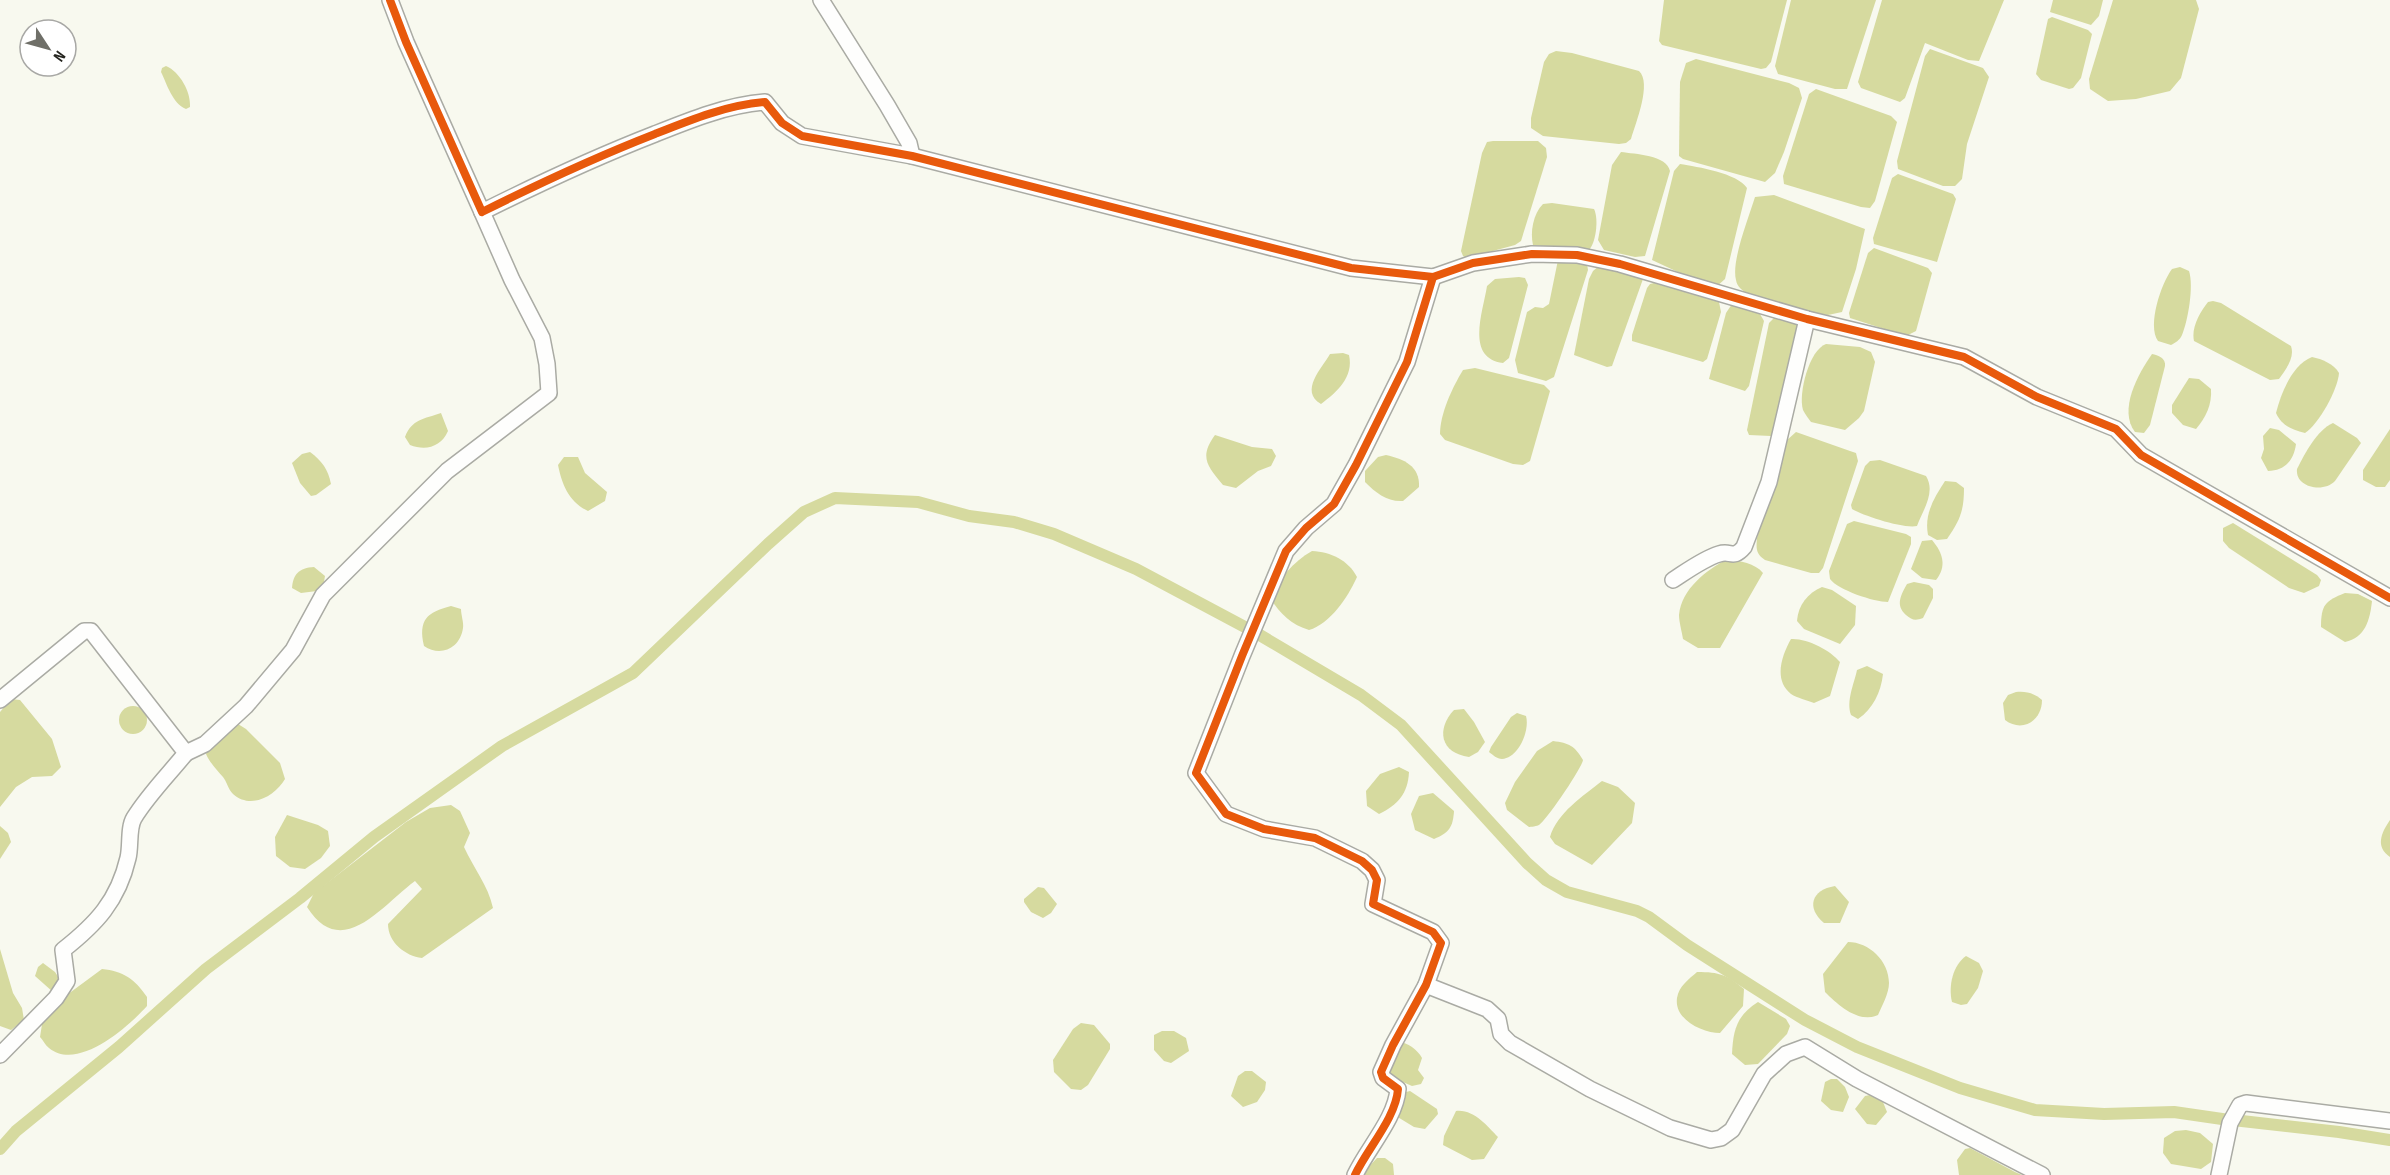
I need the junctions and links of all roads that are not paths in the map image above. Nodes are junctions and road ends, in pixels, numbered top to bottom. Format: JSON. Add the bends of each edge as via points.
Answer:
{"nodes":[{"id":1,"x":390,"y":0,"type":"edge"},
{"id":2,"x":821,"y":0,"type":"edge"},
{"id":3,"x":912,"y":156,"type":"junction"},
{"id":4,"x":482,"y":212,"type":"junction"},
{"id":5,"x":1433,"y":277,"type":"junction"},
{"id":6,"x":1807,"y":319,"type":"junction"},
{"id":7,"x":1673,"y":580,"type":"dead end"},
{"id":8,"x":2390,"y":598,"type":"edge"},
{"id":9,"x":0,"y":700,"type":"edge"},
{"id":10,"x":186,"y":753,"type":"junction"},
{"id":11,"x":1426,"y":985,"type":"junction"},
{"id":12,"x":0,"y":1054,"type":"edge"},
{"id":13,"x":2390,"y":1121,"type":"edge"},
{"id":14,"x":1355,"y":1175,"type":"edge"},
{"id":15,"x":2042,"y":1175,"type":"edge"},
{"id":16,"x":2219,"y":1175,"type":"edge"}],
"edges":[{"from":1,"to":4,"type":"street"},
{"from":2,"to":3,"type":"street","via":[[887,105],[909,143]]},
{"from":3,"to":4,"type":"street","via":[[802,136],[782,123],[765,102],[748,104],[692,119]]},
{"from":3,"to":5,"type":"street","via":[[1351,268]]},
{"from":4,"to":10,"type":"street","via":[[542,338],[549,393],[430,487],[323,594],[293,650],[246,706],[205,744]]},
{"from":5,"to":6,"type":"street","via":[[1473,264],[1520,256],[1577,255]]},
{"from":5,"to":11,"type":"street","via":[[1407,362],[1356,465],[1334,504],[1286,551],[1196,773],[1226,814],[1264,829],[1315,838],[1372,870],[1377,880],[1373,904],[1433,932],[1441,944]]},
{"from":6,"to":7,"type":"street","via":[[1769,482],[1744,547],[1739,554],[1721,553]]},
{"from":6,"to":8,"type":"street","via":[[1964,357],[2037,397],[2115,429],[2141,455]]},
{"from":9,"to":10,"type":"street","via":[[75,637],[84,631],[91,632]]},
{"from":10,"to":12,"type":"street","via":[[133,819],[129,857],[120,884],[103,912],[63,950],[67,981],[56,998]]},
{"from":11,"to":14,"type":"street","via":[[1381,1072],[1398,1089],[1398,1098]]},
{"from":11,"to":15,"type":"street","via":[[1487,1009],[1498,1019],[1501,1034],[1510,1043],[1590,1089],[1670,1128],[1711,1140],[1721,1138],[1732,1130],[1764,1074],[1786,1054],[1804,1047],[1857,1079]]},
{"from":13,"to":16,"type":"street","via":[[2246,1103],[2240,1105],[2230,1123]]}]}
